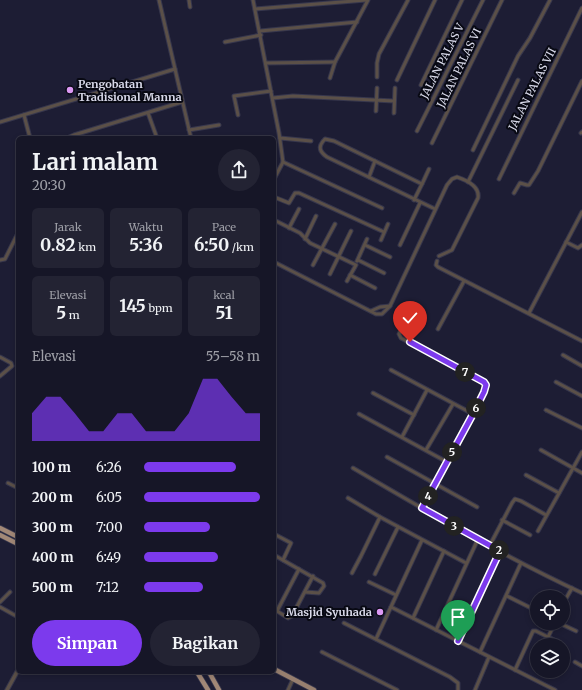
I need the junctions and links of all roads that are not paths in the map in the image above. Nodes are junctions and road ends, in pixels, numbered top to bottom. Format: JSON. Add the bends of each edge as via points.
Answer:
{"nodes":[{"id":1,"x":159,"y":0,"type":"edge"},
{"id":2,"x":189,"y":0,"type":"edge"},
{"id":3,"x":254,"y":0,"type":"edge"},
{"id":4,"x":367,"y":0,"type":"edge"},
{"id":5,"x":408,"y":0,"type":"edge"},
{"id":6,"x":435,"y":0,"type":"edge"},
{"id":7,"x":462,"y":0,"type":"edge"},
{"id":8,"x":483,"y":0,"type":"edge"},
{"id":9,"x":502,"y":0,"type":"edge"},
{"id":10,"x":550,"y":0,"type":"edge"},
{"id":11,"x":190,"y":6,"type":"dead end"},
{"id":12,"x":582,"y":8,"type":"edge"},
{"id":13,"x":255,"y":9,"type":"junction"},
{"id":14,"x":356,"y":22,"type":"junction"},
{"id":15,"x":260,"y":33,"type":"junction"},
{"id":16,"x":225,"y":42,"type":"dead end"},
{"id":17,"x":335,"y":62,"type":"junction"},
{"id":18,"x":266,"y":63,"type":"junction"},
{"id":19,"x":175,"y":69,"type":"junction"},
{"id":20,"x":377,"y":77,"type":"dead end"},
{"id":21,"x":330,"y":78,"type":"dead end"},
{"id":22,"x":397,"y":80,"type":"dead end"},
{"id":23,"x":518,"y":80,"type":"dead end"},
{"id":24,"x":582,"y":81,"type":"edge"},
{"id":25,"x":421,"y":85,"type":"dead end"},
{"id":26,"x":377,"y":88,"type":"dead end"},
{"id":27,"x":395,"y":88,"type":"dead end"},
{"id":28,"x":271,"y":91,"type":"junction"},
{"id":29,"x":273,"y":98,"type":"junction"},
{"id":30,"x":376,"y":100,"type":"junction"},
{"id":31,"x":394,"y":101,"type":"junction"},
{"id":32,"x":182,"y":102,"type":"junction"},
{"id":33,"x":376,"y":111,"type":"dead end"},
{"id":34,"x":148,"y":113,"type":"junction"},
{"id":35,"x":394,"y":113,"type":"dead end"},
{"id":36,"x":24,"y":115,"type":"junction"},
{"id":37,"x":238,"y":115,"type":"dead end"},
{"id":38,"x":0,"y":122,"type":"edge"},
{"id":39,"x":219,"y":125,"type":"dead end"},
{"id":40,"x":189,"y":130,"type":"junction"},
{"id":41,"x":417,"y":131,"type":"dead end"},
{"id":42,"x":29,"y":136,"type":"edge"},
{"id":43,"x":70,"y":136,"type":"edge"},
{"id":44,"x":156,"y":136,"type":"edge"},
{"id":45,"x":190,"y":136,"type":"edge"},
{"id":46,"x":280,"y":138,"type":"junction"},
{"id":47,"x":312,"y":141,"type":"dead end"},
{"id":48,"x":432,"y":143,"type":"dead end"},
{"id":49,"x":472,"y":150,"type":"dead end"},
{"id":50,"x":375,"y":161,"type":"junction"},
{"id":51,"x":284,"y":162,"type":"junction"},
{"id":52,"x":429,"y":168,"type":"dead end"},
{"id":53,"x":276,"y":176,"type":"edge"},
{"id":54,"x":369,"y":177,"type":"junction"},
{"id":55,"x":499,"y":179,"type":"dead end"},
{"id":56,"x":468,"y":182,"type":"junction"},
{"id":57,"x":422,"y":184,"type":"junction"},
{"id":58,"x":514,"y":193,"type":"dead end"},
{"id":59,"x":276,"y":197,"type":"edge"},
{"id":60,"x":414,"y":200,"type":"junction"},
{"id":61,"x":420,"y":203,"type":"junction"},
{"id":62,"x":382,"y":208,"type":"dead end"},
{"id":63,"x":299,"y":209,"type":"dead end"},
{"id":64,"x":435,"y":209,"type":"junction"},
{"id":65,"x":582,"y":212,"type":"edge"},
{"id":66,"x":316,"y":216,"type":"dead end"},
{"id":67,"x":276,"y":221,"type":"edge"},
{"id":68,"x":335,"y":224,"type":"dead end"},
{"id":69,"x":388,"y":224,"type":"dead end"},
{"id":70,"x":290,"y":228,"type":"junction"},
{"id":71,"x":351,"y":231,"type":"dead end"},
{"id":72,"x":384,"y":232,"type":"junction"},
{"id":73,"x":16,"y":238,"type":"edge"},
{"id":74,"x":305,"y":239,"type":"junction"},
{"id":75,"x":367,"y":239,"type":"dead end"},
{"id":76,"x":381,"y":240,"type":"dead end"},
{"id":77,"x":566,"y":242,"type":"junction"},
{"id":78,"x":365,"y":245,"type":"junction"},
{"id":79,"x":400,"y":245,"type":"dead end"},
{"id":80,"x":582,"y":245,"type":"edge"},
{"id":81,"x":322,"y":248,"type":"junction"},
{"id":82,"x":339,"y":256,"type":"junction"},
{"id":83,"x":439,"y":256,"type":"dead end"},
{"id":84,"x":390,"y":257,"type":"dead end"},
{"id":85,"x":0,"y":260,"type":"edge"},
{"id":86,"x":358,"y":260,"type":"junction"},
{"id":87,"x":437,"y":261,"type":"dead end"},
{"id":88,"x":276,"y":263,"type":"edge"},
{"id":89,"x":313,"y":265,"type":"dead end"},
{"id":90,"x":356,"y":265,"type":"junction"},
{"id":91,"x":384,"y":273,"type":"dead end"},
{"id":92,"x":330,"y":274,"type":"dead end"},
{"id":93,"x":350,"y":275,"type":"junction"},
{"id":94,"x":347,"y":281,"type":"dead end"},
{"id":95,"x":464,"y":281,"type":"junction"},
{"id":96,"x":375,"y":288,"type":"dead end"},
{"id":97,"x":390,"y":306,"type":"junction"},
{"id":98,"x":371,"y":311,"type":"junction"},
{"id":99,"x":529,"y":313,"type":"junction"},
{"id":100,"x":406,"y":320,"type":"dead end"},
{"id":101,"x":438,"y":329,"type":"dead end"},
{"id":102,"x":582,"y":341,"type":"edge"},
{"id":103,"x":564,"y":355,"type":"dead end"},
{"id":104,"x":0,"y":357,"type":"edge"},
{"id":105,"x":582,"y":366,"type":"edge"},
{"id":106,"x":391,"y":370,"type":"dead end"},
{"id":107,"x":0,"y":376,"type":"edge"},
{"id":108,"x":556,"y":382,"type":"dead end"},
{"id":109,"x":427,"y":390,"type":"junction"},
{"id":110,"x":373,"y":393,"type":"dead end"},
{"id":111,"x":582,"y":396,"type":"edge"},
{"id":112,"x":453,"y":404,"type":"junction"},
{"id":113,"x":546,"y":410,"type":"dead end"},
{"id":114,"x":359,"y":414,"type":"dead end"},
{"id":115,"x":473,"y":414,"type":"junction"},
{"id":116,"x":414,"y":415,"type":"junction"},
{"id":117,"x":582,"y":428,"type":"edge"},
{"id":118,"x":402,"y":437,"type":"junction"},
{"id":119,"x":426,"y":450,"type":"junction"},
{"id":120,"x":541,"y":450,"type":"dead end"},
{"id":121,"x":582,"y":452,"type":"edge"},
{"id":122,"x":387,"y":457,"type":"dead end"},
{"id":123,"x":447,"y":462,"type":"junction"},
{"id":124,"x":353,"y":468,"type":"dead end"},
{"id":125,"x":573,"y":468,"type":"junction"},
{"id":126,"x":582,"y":473,"type":"edge"},
{"id":127,"x":526,"y":475,"type":"dead end"},
{"id":128,"x":8,"y":483,"type":"dead end"},
{"id":129,"x":434,"y":484,"type":"junction"},
{"id":130,"x":16,"y":487,"type":"edge"},
{"id":131,"x":559,"y":493,"type":"junction"},
{"id":132,"x":348,"y":498,"type":"dead end"},
{"id":133,"x":477,"y":507,"type":"dead end"},
{"id":134,"x":422,"y":508,"type":"junction"},
{"id":135,"x":546,"y":515,"type":"junction"},
{"id":136,"x":380,"y":517,"type":"junction"},
{"id":137,"x":502,"y":520,"type":"junction"},
{"id":138,"x":398,"y":527,"type":"junction"},
{"id":139,"x":0,"y":528,"type":"edge"},
{"id":140,"x":538,"y":531,"type":"dead end"},
{"id":141,"x":0,"y":534,"type":"edge"},
{"id":142,"x":276,"y":535,"type":"edge"},
{"id":143,"x":530,"y":535,"type":"dead end"},
{"id":144,"x":16,"y":536,"type":"edge"},
{"id":145,"x":478,"y":539,"type":"junction"},
{"id":146,"x":422,"y":540,"type":"junction"},
{"id":147,"x":16,"y":543,"type":"edge"},
{"id":148,"x":490,"y":545,"type":"junction"},
{"id":149,"x":444,"y":551,"type":"junction"},
{"id":150,"x":500,"y":551,"type":"junction"},
{"id":151,"x":276,"y":556,"type":"edge"},
{"id":152,"x":283,"y":560,"type":"junction"},
{"id":153,"x":522,"y":562,"type":"junction"},
{"id":154,"x":466,"y":563,"type":"junction"},
{"id":155,"x":299,"y":569,"type":"junction"},
{"id":156,"x":352,"y":573,"type":"dead end"},
{"id":157,"x":375,"y":574,"type":"dead end"},
{"id":158,"x":313,"y":576,"type":"junction"},
{"id":159,"x":369,"y":582,"type":"dead end"},
{"id":160,"x":572,"y":588,"type":"junction"},
{"id":161,"x":10,"y":592,"type":"dead end"},
{"id":162,"x":305,"y":592,"type":"junction"},
{"id":163,"x":570,"y":592,"type":"edge"},
{"id":164,"x":582,"y":593,"type":"edge"},
{"id":165,"x":396,"y":595,"type":"junction"},
{"id":166,"x":507,"y":596,"type":"junction"},
{"id":167,"x":0,"y":602,"type":"edge"},
{"id":168,"x":0,"y":607,"type":"edge"},
{"id":169,"x":391,"y":607,"type":"junction"},
{"id":170,"x":530,"y":608,"type":"edge"},
{"id":171,"x":276,"y":610,"type":"edge"},
{"id":172,"x":276,"y":612,"type":"edge"},
{"id":173,"x":16,"y":616,"type":"edge"},
{"id":174,"x":413,"y":618,"type":"junction"},
{"id":175,"x":344,"y":623,"type":"dead end"},
{"id":176,"x":570,"y":628,"type":"edge"},
{"id":177,"x":436,"y":630,"type":"junction"},
{"id":178,"x":552,"y":630,"type":"edge"},
{"id":179,"x":576,"y":631,"type":"dead end"},
{"id":180,"x":548,"y":637,"type":"joint"},
{"id":181,"x":376,"y":639,"type":"junction"},
{"id":182,"x":458,"y":641,"type":"junction"},
{"id":183,"x":322,"y":652,"type":"dead end"},
{"id":184,"x":480,"y":652,"type":"junction"},
{"id":185,"x":489,"y":657,"type":"junction"},
{"id":186,"x":575,"y":662,"type":"dead end"},
{"id":187,"x":582,"y":666,"type":"edge"},
{"id":188,"x":276,"y":670,"type":"edge"},
{"id":189,"x":515,"y":670,"type":"junction"},
{"id":190,"x":16,"y":674,"type":"edge"},
{"id":191,"x":199,"y":674,"type":"edge"},
{"id":192,"x":210,"y":674,"type":"edge"},
{"id":193,"x":293,"y":679,"type":"junction"},
{"id":194,"x":8,"y":690,"type":"edge"},
{"id":195,"x":208,"y":690,"type":"edge"},
{"id":196,"x":219,"y":690,"type":"edge"},
{"id":197,"x":288,"y":690,"type":"edge"},
{"id":198,"x":314,"y":690,"type":"edge"},
{"id":199,"x":397,"y":690,"type":"edge"},
{"id":200,"x":458,"y":690,"type":"edge"},
{"id":201,"x":475,"y":690,"type":"edge"},
{"id":202,"x":555,"y":690,"type":"edge"}],
"edges":[{"from":1,"to":19,"type":"street"},
{"from":2,"to":11,"type":"street"},
{"from":3,"to":13,"type":"street"},
{"from":4,"to":13,"type":"street"},
{"from":4,"to":14,"type":"street"},
{"from":5,"to":20,"type":"street","via":[[379,54]]},
{"from":6,"to":22,"type":"street"},
{"from":7,"to":25,"type":"street"},
{"from":8,"to":41,"type":"street","name":"JALAN PALAS V"},
{"from":9,"to":48,"type":"street","name":"JALAN PALAS VI"},
{"from":10,"to":49,"type":"street","via":[[518,56]]},
{"from":12,"to":55,"type":"street","name":"JALAN PALAS VII"},
{"from":13,"to":15,"type":"street"},
{"from":14,"to":15,"type":"street"},
{"from":14,"to":17,"type":"street"},
{"from":15,"to":16,"type":"street"},
{"from":15,"to":18,"type":"street"},
{"from":17,"to":18,"type":"street"},
{"from":17,"to":21,"type":"street"},
{"from":18,"to":28,"type":"street"},
{"from":19,"to":32,"type":"street"},
{"from":19,"to":36,"type":"street"},
{"from":23,"to":56,"type":"street"},
{"from":24,"to":58,"type":"street","via":[[538,171],[529,185],[520,183]]},
{"from":26,"to":30,"type":"street"},
{"from":27,"to":31,"type":"street"},
{"from":28,"to":29,"type":"street"},
{"from":28,"to":37,"type":"street","via":[[234,96]]},
{"from":29,"to":30,"type":"street","via":[[293,96]]},
{"from":29,"to":46,"type":"street"},
{"from":30,"to":31,"type":"street"},
{"from":30,"to":33,"type":"street"},
{"from":31,"to":35,"type":"street"},
{"from":32,"to":34,"type":"street"},
{"from":32,"to":40,"type":"street"},
{"from":34,"to":43,"type":"street"},
{"from":34,"to":44,"type":"street"},
{"from":36,"to":38,"type":"street"},
{"from":36,"to":42,"type":"street"},
{"from":39,"to":40,"type":"street"},
{"from":40,"to":45,"type":"street"},
{"from":46,"to":47,"type":"street"},
{"from":46,"to":51,"type":"street"},
{"from":50,"to":54,"type":"street"},
{"from":50,"to":54,"type":"street","via":[[327,139],[321,144],[320,150],[327,157]]},
{"from":50,"to":57,"type":"street"},
{"from":51,"to":53,"type":"street"},
{"from":51,"to":62,"type":"street"},
{"from":52,"to":57,"type":"street"},
{"from":54,"to":60,"type":"street"},
{"from":56,"to":64,"type":"street","via":[[457,177],[449,182]]},
{"from":56,"to":83,"type":"street","via":[[476,187],[478,198],[452,250]]},
{"from":57,"to":60,"type":"street"},
{"from":59,"to":72,"type":"street","via":[[289,203],[295,193],[299,193]]},
{"from":60,"to":61,"type":"street"},
{"from":61,"to":64,"type":"street"},
{"from":61,"to":79,"type":"street"},
{"from":63,"to":70,"type":"street"},
{"from":64,"to":97,"type":"street"},
{"from":65,"to":77,"type":"street"},
{"from":66,"to":74,"type":"street"},
{"from":67,"to":70,"type":"street"},
{"from":68,"to":81,"type":"street"},
{"from":69,"to":72,"type":"street"},
{"from":70,"to":74,"type":"street"},
{"from":71,"to":82,"type":"street"},
{"from":72,"to":76,"type":"street"},
{"from":73,"to":85,"type":"street","via":[[5,259]]},
{"from":74,"to":81,"type":"street"},
{"from":75,"to":78,"type":"street"},
{"from":77,"to":80,"type":"street","via":[[578,248]]},
{"from":77,"to":99,"type":"street"},
{"from":78,"to":84,"type":"street"},
{"from":78,"to":86,"type":"street"},
{"from":81,"to":82,"type":"street"},
{"from":81,"to":89,"type":"street"},
{"from":82,"to":90,"type":"street"},
{"from":82,"to":92,"type":"street"},
{"from":86,"to":90,"type":"street"},
{"from":86,"to":91,"type":"street"},
{"from":87,"to":95,"type":"street","via":[[437,266]]},
{"from":88,"to":98,"type":"street"},
{"from":90,"to":93,"type":"street"},
{"from":93,"to":94,"type":"street"},
{"from":93,"to":96,"type":"street"},
{"from":95,"to":99,"type":"street"},
{"from":95,"to":101,"type":"street"},
{"from":97,"to":98,"type":"street"},
{"from":97,"to":98,"type":"street","via":[[380,315]]},
{"from":99,"to":102,"type":"street"},
{"from":100,"to":115,"type":"street","via":[[399,334],[401,338],[486,384]]},
{"from":103,"to":105,"type":"street"},
{"from":104,"to":107,"type":"street","via":[[12,366]]},
{"from":106,"to":109,"type":"street"},
{"from":108,"to":111,"type":"street"},
{"from":109,"to":112,"type":"street"},
{"from":109,"to":116,"type":"street"},
{"from":110,"to":116,"type":"street"},
{"from":112,"to":115,"type":"street"},
{"from":112,"to":119,"type":"street"},
{"from":113,"to":117,"type":"street"},
{"from":114,"to":118,"type":"street"},
{"from":115,"to":123,"type":"street"},
{"from":116,"to":118,"type":"street"},
{"from":118,"to":119,"type":"street"},
{"from":119,"to":123,"type":"street"},
{"from":120,"to":125,"type":"street"},
{"from":121,"to":125,"type":"street"},
{"from":122,"to":129,"type":"street"},
{"from":123,"to":129,"type":"street"},
{"from":124,"to":134,"type":"street"},
{"from":125,"to":126,"type":"street"},
{"from":125,"to":131,"type":"street"},
{"from":127,"to":131,"type":"street"},
{"from":128,"to":130,"type":"street"},
{"from":129,"to":133,"type":"street"},
{"from":129,"to":134,"type":"street"},
{"from":131,"to":135,"type":"street"},
{"from":132,"to":136,"type":"street"},
{"from":134,"to":145,"type":"street"},
{"from":135,"to":137,"type":"street","via":[[515,499]]},
{"from":135,"to":140,"type":"street"},
{"from":136,"to":138,"type":"street"},
{"from":136,"to":156,"type":"street"},
{"from":137,"to":143,"type":"street"},
{"from":137,"to":148,"type":"street"},
{"from":138,"to":146,"type":"street"},
{"from":138,"to":157,"type":"street"},
{"from":139,"to":144,"type":"highway"},
{"from":141,"to":147,"type":"highway"},
{"from":142,"to":152,"type":"street","via":[[291,543]]},
{"from":145,"to":148,"type":"street"},
{"from":145,"to":154,"type":"street"},
{"from":146,"to":149,"type":"street"},
{"from":146,"to":165,"type":"street"},
{"from":148,"to":150,"type":"street"},
{"from":149,"to":154,"type":"street"},
{"from":149,"to":174,"type":"street"},
{"from":150,"to":153,"type":"street"},
{"from":150,"to":182,"type":"street"},
{"from":151,"to":152,"type":"street"},
{"from":152,"to":155,"type":"street"},
{"from":153,"to":160,"type":"street"},
{"from":153,"to":166,"type":"street"},
{"from":154,"to":177,"type":"street"},
{"from":155,"to":158,"type":"street"},
{"from":155,"to":171,"type":"street"},
{"from":158,"to":162,"type":"street"},
{"from":158,"to":162,"type":"street","via":[[324,586],[319,593]]},
{"from":159,"to":165,"type":"street"},
{"from":160,"to":163,"type":"street"},
{"from":160,"to":164,"type":"street"},
{"from":161,"to":167,"type":"street"},
{"from":162,"to":172,"type":"street","via":[[292,616],[288,618]]},
{"from":165,"to":169,"type":"street"},
{"from":166,"to":170,"type":"street"},
{"from":166,"to":184,"type":"street"},
{"from":168,"to":173,"type":"street"},
{"from":169,"to":174,"type":"street"},
{"from":169,"to":181,"type":"street"},
{"from":174,"to":177,"type":"street"},
{"from":175,"to":181,"type":"street"},
{"from":176,"to":179,"type":"street"},
{"from":177,"to":182,"type":"street"},
{"from":178,"to":180,"type":"street"},
{"from":180,"to":189,"type":"street","via":[[533,631]]},
{"from":181,"to":200,"type":"street","via":[[455,681],[458,683]]},
{"from":182,"to":184,"type":"street"},
{"from":183,"to":199,"type":"street"},
{"from":184,"to":185,"type":"street"},
{"from":185,"to":189,"type":"street"},
{"from":185,"to":201,"type":"street"},
{"from":186,"to":187,"type":"street"},
{"from":188,"to":193,"type":"main road"},
{"from":189,"to":202,"type":"street"},
{"from":190,"to":194,"type":"street"},
{"from":191,"to":195,"type":"highway"},
{"from":192,"to":196,"type":"highway"},
{"from":193,"to":197,"type":"street"},
{"from":193,"to":198,"type":"main road"}]}
